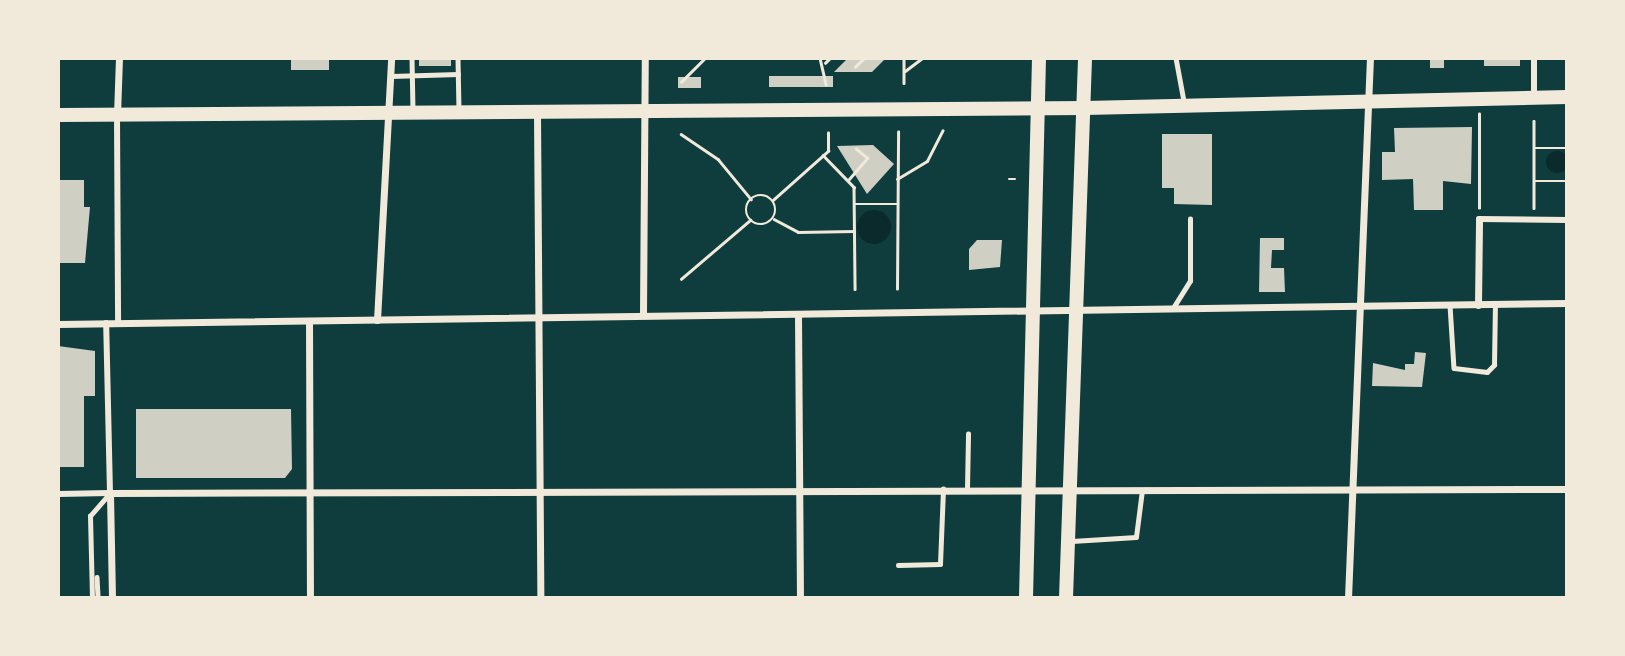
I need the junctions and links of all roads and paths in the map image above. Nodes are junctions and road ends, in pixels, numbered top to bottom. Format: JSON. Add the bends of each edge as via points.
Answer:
{"nodes":[{"id":1,"x":119,"y":58,"type":"edge"},
{"id":2,"x":391,"y":58,"type":"edge"},
{"id":3,"x":412,"y":58,"type":"edge"},
{"id":4,"x":458,"y":58,"type":"edge"},
{"id":5,"x":645,"y":58,"type":"edge"},
{"id":6,"x":705,"y":58,"type":"edge"},
{"id":7,"x":820,"y":58,"type":"edge"},
{"id":8,"x":830,"y":58,"type":"edge"},
{"id":9,"x":864,"y":58,"type":"edge"},
{"id":10,"x":904,"y":58,"type":"edge"},
{"id":11,"x":922,"y":58,"type":"edge"},
{"id":12,"x":1039,"y":58,"type":"edge"},
{"id":13,"x":1085,"y":58,"type":"edge"},
{"id":14,"x":1176,"y":58,"type":"edge"},
{"id":15,"x":1370,"y":58,"type":"edge"},
{"id":16,"x":1534,"y":58,"type":"edge"},
{"id":17,"x":825,"y":63,"type":"junction"},
{"id":18,"x":855,"y":67,"type":"dead end"},
{"id":19,"x":904,"y":72,"type":"junction"},
{"id":20,"x":458,"y":74,"type":"junction"},
{"id":21,"x":412,"y":75,"type":"junction"},
{"id":22,"x":391,"y":76,"type":"junction"},
{"id":23,"x":681,"y":82,"type":"dead end"},
{"id":24,"x":904,"y":83,"type":"dead end"},
{"id":25,"x":826,"y":84,"type":"dead end"},
{"id":26,"x":1534,"y":97,"type":"junction"},
{"id":27,"x":1567,"y":97,"type":"edge"},
{"id":28,"x":1479,"y":99,"type":"junction"},
{"id":29,"x":1364,"y":101,"type":"junction"},
{"id":30,"x":1184,"y":106,"type":"junction"},
{"id":31,"x":1038,"y":108,"type":"junction"},
{"id":32,"x":1085,"y":108,"type":"junction"},
{"id":33,"x":537,"y":111,"type":"junction"},
{"id":34,"x":644,"y":111,"type":"junction"},
{"id":35,"x":459,"y":112,"type":"junction"},
{"id":36,"x":390,"y":113,"type":"junction"},
{"id":37,"x":413,"y":113,"type":"junction"},
{"id":38,"x":58,"y":115,"type":"edge"},
{"id":39,"x":117,"y":115,"type":"junction"},
{"id":40,"x":1534,"y":121,"type":"dead end"},
{"id":41,"x":942,"y":131,"type":"dead end"},
{"id":42,"x":898,"y":132,"type":"dead end"},
{"id":43,"x":828,"y":133,"type":"dead end"},
{"id":44,"x":681,"y":134,"type":"dead end"},
{"id":45,"x":1534,"y":148,"type":"junction"},
{"id":46,"x":1567,"y":148,"type":"edge"},
{"id":47,"x":856,"y":149,"type":"dead end"},
{"id":48,"x":823,"y":155,"type":"junction"},
{"id":49,"x":1009,"y":178,"type":"dead end"},
{"id":50,"x":897,"y":179,"type":"junction"},
{"id":51,"x":1015,"y":179,"type":"dead end"},
{"id":52,"x":848,"y":180,"type":"junction"},
{"id":53,"x":1534,"y":181,"type":"junction"},
{"id":54,"x":1567,"y":181,"type":"edge"},
{"id":55,"x":751,"y":199,"type":"junction"},
{"id":56,"x":773,"y":200,"type":"junction"},
{"id":57,"x":854,"y":204,"type":"junction"},
{"id":58,"x":897,"y":204,"type":"junction"},
{"id":59,"x":774,"y":219,"type":"junction"},
{"id":60,"x":1190,"y":219,"type":"dead end"},
{"id":61,"x":1479,"y":219,"type":"junction"},
{"id":62,"x":1534,"y":219,"type":"junction"},
{"id":63,"x":1567,"y":219,"type":"edge"},
{"id":64,"x":750,"y":220,"type":"junction"},
{"id":65,"x":854,"y":231,"type":"junction"},
{"id":66,"x":681,"y":279,"type":"dead end"},
{"id":67,"x":855,"y":289,"type":"dead end"},
{"id":68,"x":897,"y":289,"type":"dead end"},
{"id":69,"x":1567,"y":303,"type":"edge"},
{"id":70,"x":1495,"y":304,"type":"junction"},
{"id":71,"x":1450,"y":305,"type":"junction"},
{"id":72,"x":1478,"y":305,"type":"junction"},
{"id":73,"x":1357,"y":306,"type":"junction"},
{"id":74,"x":1172,"y":309,"type":"junction"},
{"id":75,"x":1075,"y":310,"type":"junction"},
{"id":76,"x":1032,"y":311,"type":"junction"},
{"id":77,"x":798,"y":314,"type":"junction"},
{"id":78,"x":643,"y":315,"type":"junction"},
{"id":79,"x":535,"y":317,"type":"junction"},
{"id":80,"x":377,"y":320,"type":"junction"},
{"id":81,"x":309,"y":321,"type":"junction"},
{"id":82,"x":106,"y":323,"type":"junction"},
{"id":83,"x":118,"y":323,"type":"junction"},
{"id":84,"x":58,"y":324,"type":"edge"},
{"id":85,"x":968,"y":434,"type":"dead end"},
{"id":86,"x":798,"y":487,"type":"junction"},
{"id":87,"x":943,"y":488,"type":"junction"},
{"id":88,"x":967,"y":488,"type":"junction"},
{"id":89,"x":1027,"y":488,"type":"junction"},
{"id":90,"x":1068,"y":488,"type":"junction"},
{"id":91,"x":1142,"y":488,"type":"junction"},
{"id":92,"x":1351,"y":489,"type":"junction"},
{"id":93,"x":1567,"y":489,"type":"edge"},
{"id":94,"x":538,"y":492,"type":"junction"},
{"id":95,"x":58,"y":494,"type":"edge"},
{"id":96,"x":110,"y":494,"type":"junction"},
{"id":97,"x":309,"y":494,"type":"junction"},
{"id":98,"x":1067,"y":541,"type":"junction"},
{"id":99,"x":898,"y":565,"type":"dead end"},
{"id":100,"x":97,"y":577,"type":"dead end"},
{"id":101,"x":92,"y":598,"type":"edge"},
{"id":102,"x":98,"y":598,"type":"edge"},
{"id":103,"x":111,"y":598,"type":"edge"},
{"id":104,"x":310,"y":598,"type":"edge"},
{"id":105,"x":540,"y":598,"type":"edge"},
{"id":106,"x":800,"y":598,"type":"edge"},
{"id":107,"x":1026,"y":598,"type":"edge"},
{"id":108,"x":1066,"y":598,"type":"edge"},
{"id":109,"x":1348,"y":598,"type":"edge"}],
"edges":[{"from":1,"to":39,"type":"street"},
{"from":2,"to":22,"type":"street"},
{"from":3,"to":21,"type":"lane"},
{"from":4,"to":20,"type":"lane"},
{"from":5,"to":34,"type":"street"},
{"from":6,"to":23,"type":"path"},
{"from":7,"to":17,"type":"path"},
{"from":8,"to":17,"type":"path"},
{"from":9,"to":18,"type":"path"},
{"from":10,"to":19,"type":"path"},
{"from":11,"to":19,"type":"path"},
{"from":12,"to":31,"type":"main road"},
{"from":13,"to":32,"type":"main road"},
{"from":14,"to":30,"type":"lane"},
{"from":15,"to":29,"type":"street"},
{"from":16,"to":26,"type":"street"},
{"from":17,"to":25,"type":"path"},
{"from":19,"to":24,"type":"path"},
{"from":20,"to":21,"type":"lane"},
{"from":20,"to":35,"type":"lane"},
{"from":21,"to":22,"type":"lane"},
{"from":21,"to":37,"type":"lane"},
{"from":22,"to":36,"type":"street"},
{"from":26,"to":27,"type":"main road"},
{"from":26,"to":28,"type":"main road"},
{"from":28,"to":29,"type":"main road"},
{"from":28,"to":61,"type":"path"},
{"from":29,"to":30,"type":"main road"},
{"from":29,"to":73,"type":"street"},
{"from":30,"to":32,"type":"main road"},
{"from":31,"to":32,"type":"main road"},
{"from":31,"to":34,"type":"main road"},
{"from":31,"to":76,"type":"main road"},
{"from":32,"to":75,"type":"main road"},
{"from":33,"to":34,"type":"main road"},
{"from":33,"to":35,"type":"main road"},
{"from":33,"to":79,"type":"street"},
{"from":34,"to":78,"type":"street"},
{"from":35,"to":37,"type":"main road"},
{"from":36,"to":37,"type":"main road"},
{"from":36,"to":39,"type":"main road"},
{"from":36,"to":80,"type":"street"},
{"from":38,"to":39,"type":"main road"},
{"from":39,"to":83,"type":"street"},
{"from":40,"to":45,"type":"path"},
{"from":41,"to":50,"type":"path","via":[[927,161]]},
{"from":42,"to":50,"type":"path"},
{"from":43,"to":48,"type":"path"},
{"from":44,"to":55,"type":"path","via":[[718,159]]},
{"from":45,"to":46,"type":"path"},
{"from":45,"to":53,"type":"path"},
{"from":47,"to":52,"type":"path","via":[[867,158]]},
{"from":48,"to":52,"type":"path"},
{"from":48,"to":56,"type":"path"},
{"from":49,"to":51,"type":"path"},
{"from":50,"to":58,"type":"path"},
{"from":52,"to":57,"type":"path"},
{"from":53,"to":54,"type":"path"},
{"from":53,"to":62,"type":"path"},
{"from":55,"to":56,"type":"path"},
{"from":55,"to":64,"type":"path"},
{"from":56,"to":59,"type":"path"},
{"from":57,"to":58,"type":"path"},
{"from":57,"to":65,"type":"path"},
{"from":58,"to":68,"type":"path"},
{"from":59,"to":64,"type":"path","via":[[761,226]]},
{"from":59,"to":65,"type":"path","via":[[798,233]]},
{"from":60,"to":74,"type":"lane","via":[[1190,281]]},
{"from":61,"to":62,"type":"street"},
{"from":61,"to":72,"type":"street"},
{"from":62,"to":63,"type":"street"},
{"from":64,"to":66,"type":"path"},
{"from":65,"to":67,"type":"path"},
{"from":69,"to":70,"type":"street"},
{"from":70,"to":71,"type":"lane","via":[[1493,369],[1473,372],[1454,369]]},
{"from":70,"to":72,"type":"street"},
{"from":71,"to":72,"type":"street"},
{"from":71,"to":73,"type":"street"},
{"from":73,"to":74,"type":"street"},
{"from":73,"to":92,"type":"street"},
{"from":74,"to":75,"type":"street"},
{"from":75,"to":76,"type":"street"},
{"from":75,"to":90,"type":"main road"},
{"from":76,"to":77,"type":"street"},
{"from":76,"to":89,"type":"main road"},
{"from":77,"to":78,"type":"street"},
{"from":77,"to":86,"type":"street"},
{"from":78,"to":79,"type":"street"},
{"from":79,"to":80,"type":"street"},
{"from":79,"to":94,"type":"street"},
{"from":80,"to":81,"type":"street"},
{"from":81,"to":83,"type":"street"},
{"from":81,"to":97,"type":"street"},
{"from":82,"to":83,"type":"street"},
{"from":82,"to":84,"type":"street"},
{"from":82,"to":96,"type":"street"},
{"from":85,"to":88,"type":"lane"},
{"from":86,"to":87,"type":"street"},
{"from":86,"to":94,"type":"street"},
{"from":86,"to":106,"type":"street"},
{"from":87,"to":88,"type":"street"},
{"from":87,"to":99,"type":"lane","via":[[940,564]]},
{"from":88,"to":89,"type":"street"},
{"from":89,"to":90,"type":"street"},
{"from":89,"to":107,"type":"main road"},
{"from":90,"to":91,"type":"street"},
{"from":90,"to":98,"type":"main road"},
{"from":91,"to":92,"type":"street"},
{"from":91,"to":98,"type":"lane","via":[[1136,537]]},
{"from":92,"to":93,"type":"street"},
{"from":92,"to":109,"type":"street"},
{"from":94,"to":97,"type":"street"},
{"from":94,"to":105,"type":"street"},
{"from":95,"to":96,"type":"street"},
{"from":96,"to":97,"type":"street"},
{"from":96,"to":101,"type":"lane","via":[[90,516]]},
{"from":96,"to":103,"type":"street"},
{"from":97,"to":104,"type":"street"},
{"from":98,"to":108,"type":"main road"},
{"from":100,"to":102,"type":"lane"}]}
